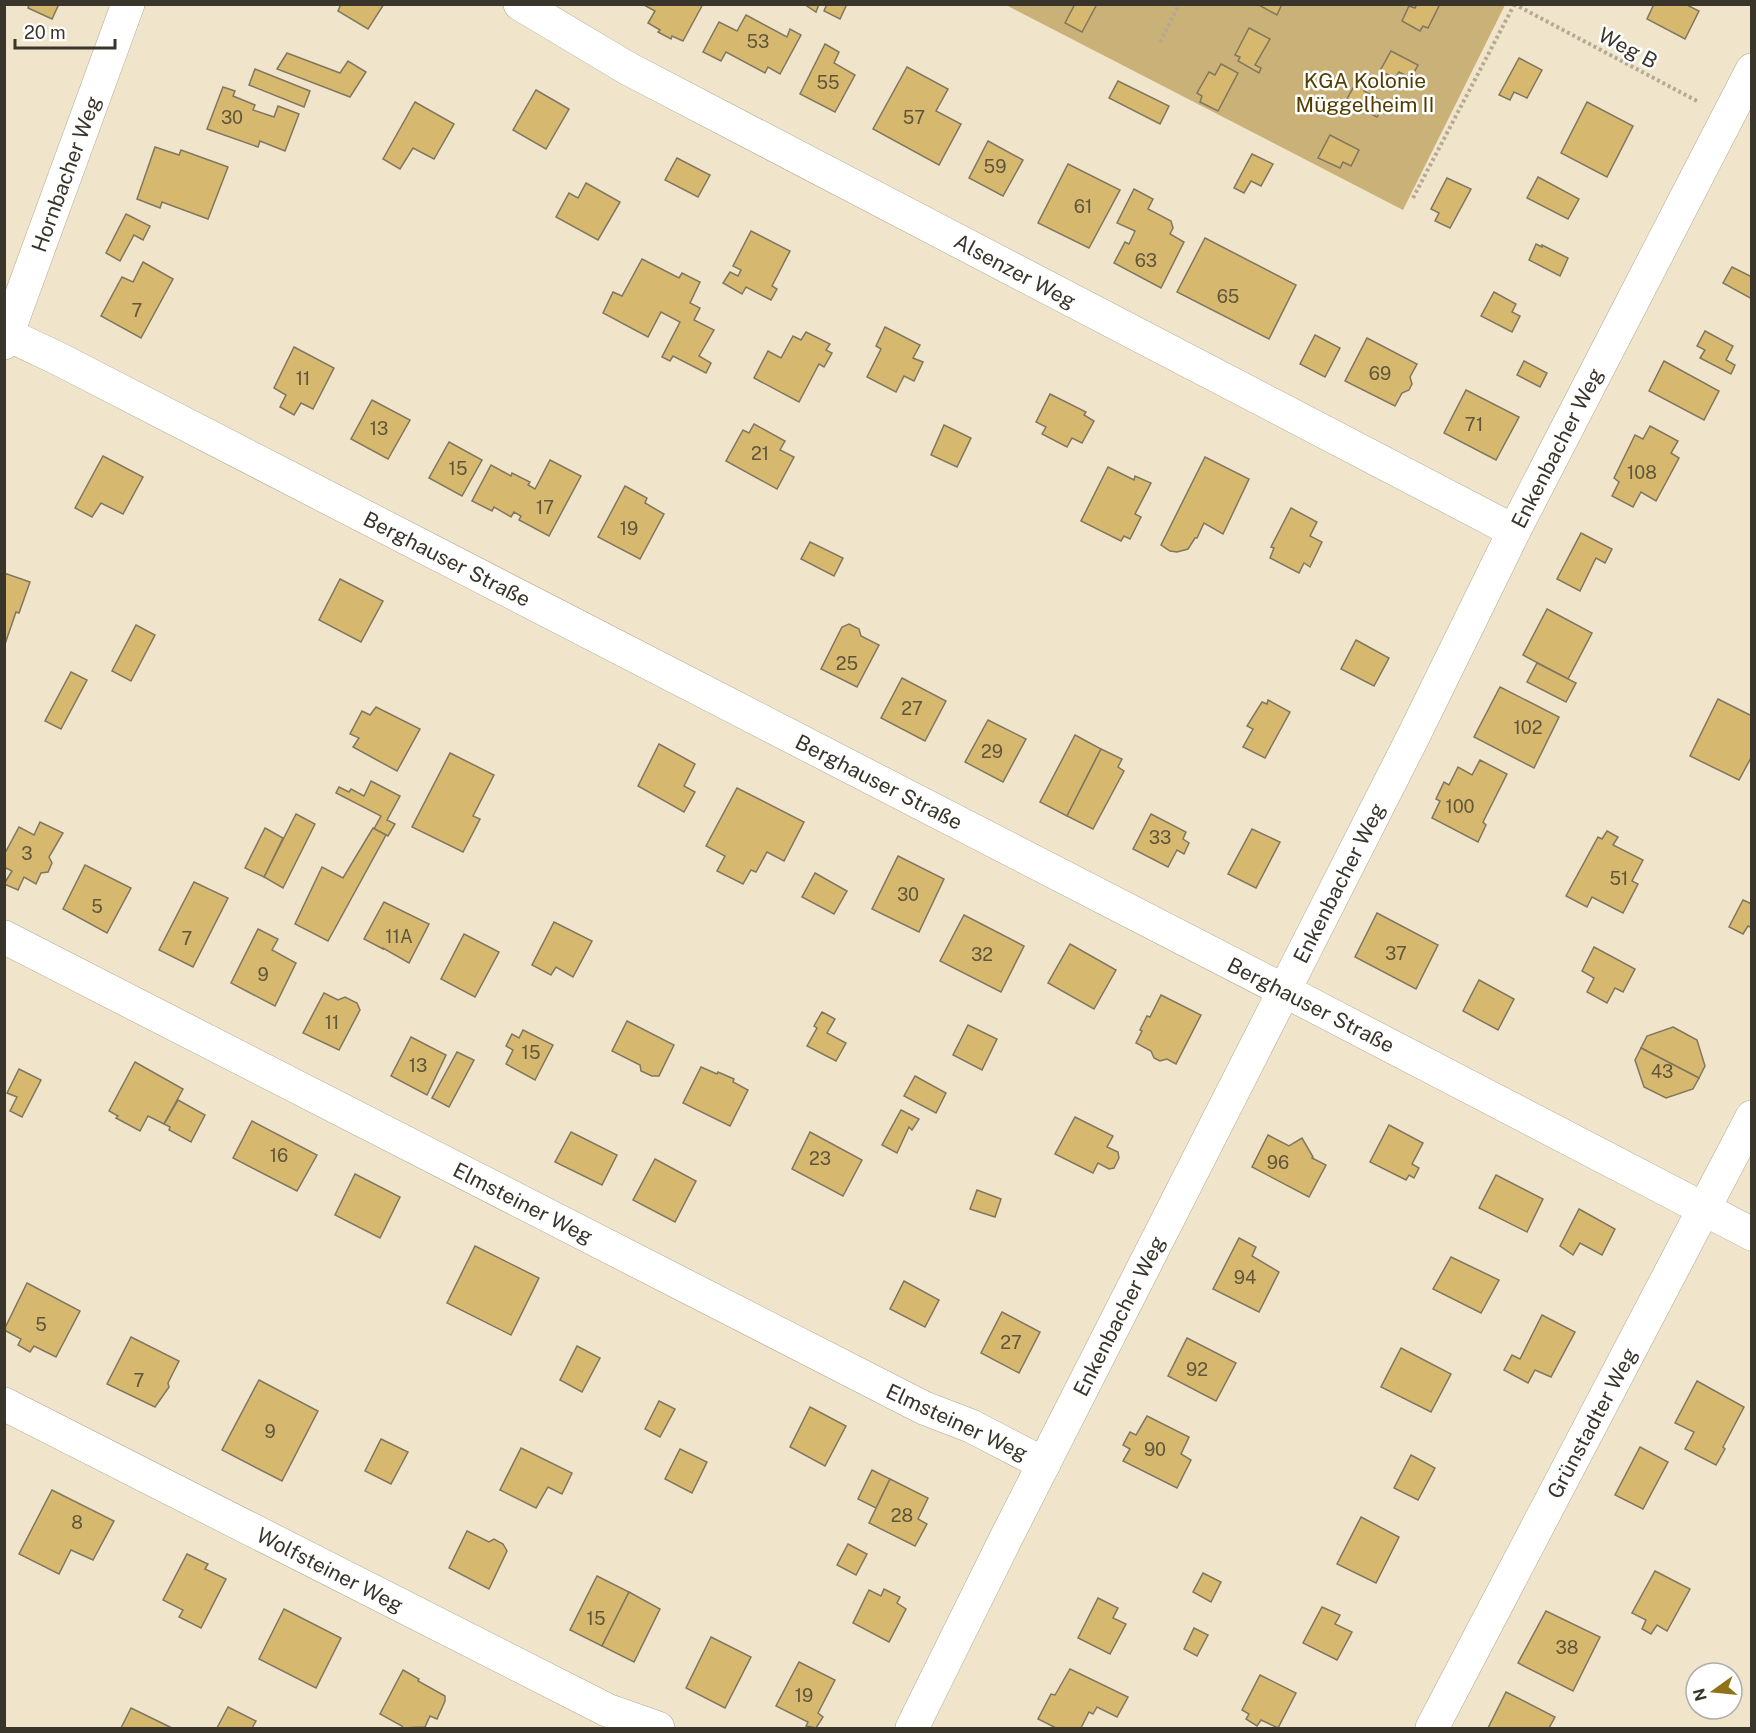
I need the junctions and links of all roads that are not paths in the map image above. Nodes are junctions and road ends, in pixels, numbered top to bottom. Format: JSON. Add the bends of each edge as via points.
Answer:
{"nodes":[{"id":1,"x":128,"y":4,"type":"edge"},
{"id":2,"x":520,"y":4,"type":"edge"},
{"id":3,"x":1752,"y":70,"type":"edge"},
{"id":4,"x":6,"y":337,"type":"edge"},
{"id":5,"x":1514,"y":531,"type":"junction"},
{"id":6,"x":4,"y":938,"type":"edge"},
{"id":7,"x":1285,"y":991,"type":"junction"},
{"id":8,"x":1752,"y":1117,"type":"edge"},
{"id":9,"x":1704,"y":1210,"type":"junction"},
{"id":10,"x":1752,"y":1234,"type":"edge"},
{"id":11,"x":4,"y":1404,"type":"edge"},
{"id":12,"x":1044,"y":1464,"type":"junction"},
{"id":13,"x":658,"y":1728,"type":"edge"},
{"id":14,"x":912,"y":1728,"type":"edge"},
{"id":15,"x":1432,"y":1728,"type":"edge"}],
"edges":[{"from":1,"to":4,"type":"street","name":"Hornbacher Weg"},
{"from":2,"to":5,"type":"street","name":"Alsenzer Weg","via":[[627,68]]},
{"from":3,"to":5,"type":"street","name":"Enkenbacher Weg"},
{"from":4,"to":7,"type":"street","name":"Berghauser Straße","via":[[59,359]]},
{"from":5,"to":7,"type":"street","name":"Enkenbacher Weg"},
{"from":6,"to":12,"type":"street","name":"Elmsteiner Weg","via":[[924,1408],[971,1426]]},
{"from":7,"to":9,"type":"street","name":"Berghauser Straße"},
{"from":7,"to":12,"type":"street","name":"Enkenbacher Weg"},
{"from":8,"to":9,"type":"street","name":"Grünstadter Weg"},
{"from":9,"to":10,"type":"street","name":"Berghauser Straße"},
{"from":9,"to":15,"type":"street","name":"Grünstadter Weg"},
{"from":11,"to":13,"type":"street","name":"Wolfsteiner Weg","via":[[607,1710]]},
{"from":12,"to":14,"type":"street","name":"Enkenbacher Weg"}]}
